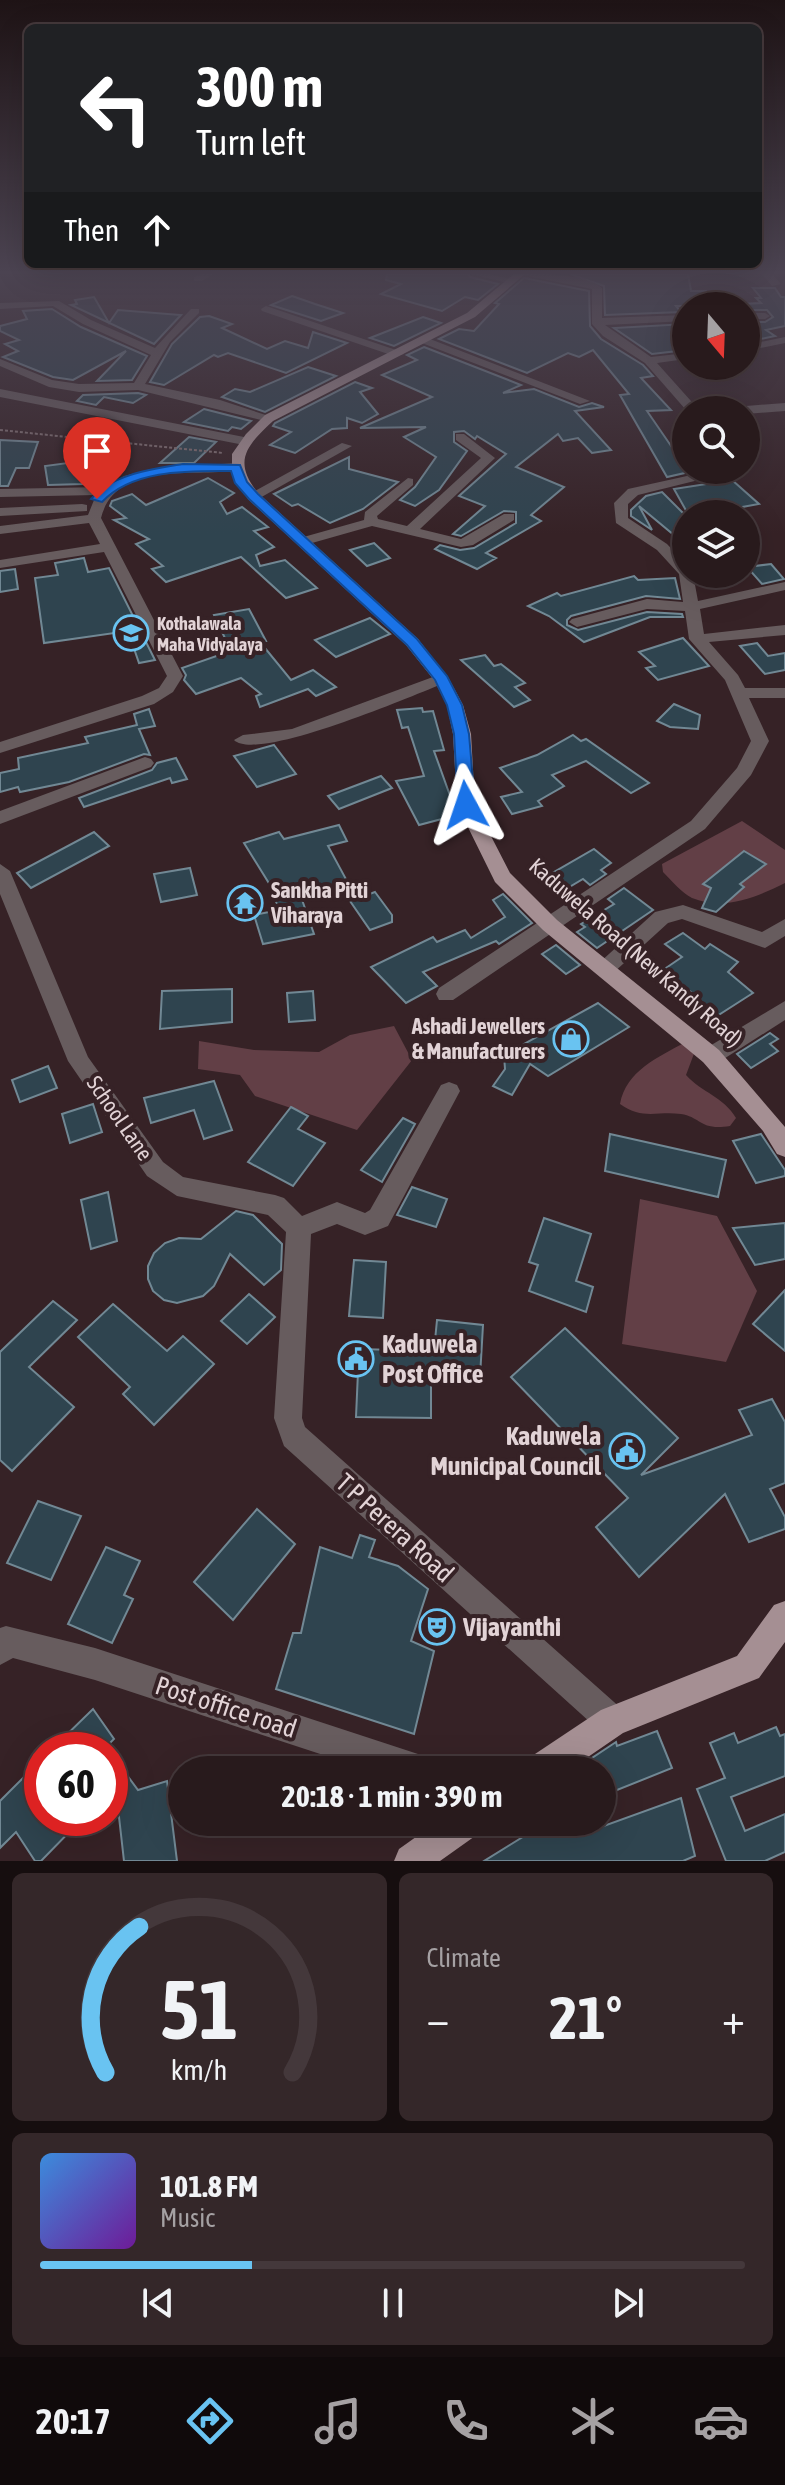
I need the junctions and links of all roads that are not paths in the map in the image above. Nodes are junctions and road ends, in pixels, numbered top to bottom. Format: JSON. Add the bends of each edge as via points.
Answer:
{"nodes":[{"id":1,"x":152,"y":361,"type":"edge"},
{"id":2,"x":384,"y":361,"type":"edge"},
{"id":3,"x":478,"y":361,"type":"edge"},
{"id":4,"x":649,"y":361,"type":"edge"},
{"id":5,"x":0,"y":362,"type":"edge"},
{"id":6,"x":138,"y":386,"type":"junction"},
{"id":7,"x":0,"y":393,"type":"edge"},
{"id":8,"x":680,"y":396,"type":"edge"},
{"id":9,"x":584,"y":401,"type":"dead end"},
{"id":10,"x":785,"y":407,"type":"edge"},
{"id":11,"x":760,"y":409,"type":"edge"},
{"id":12,"x":269,"y":418,"type":"junction"},
{"id":13,"x":460,"y":437,"type":"dead end"},
{"id":14,"x":346,"y":446,"type":"dead end"},
{"id":15,"x":240,"y":454,"type":"junction"},
{"id":16,"x":408,"y":482,"type":"dead end"},
{"id":17,"x":672,"y":483,"type":"edge"},
{"id":18,"x":105,"y":491,"type":"junction"},
{"id":19,"x":0,"y":493,"type":"edge"},
{"id":20,"x":253,"y":496,"type":"junction"},
{"id":21,"x":0,"y":512,"type":"edge"},
{"id":22,"x":94,"y":513,"type":"junction"},
{"id":23,"x":509,"y":517,"type":"dead end"},
{"id":24,"x":372,"y":522,"type":"junction"},
{"id":25,"x":0,"y":530,"type":"edge"},
{"id":26,"x":411,"y":530,"type":"junction"},
{"id":27,"x":305,"y":541,"type":"junction"},
{"id":28,"x":111,"y":547,"type":"junction"},
{"id":29,"x":672,"y":558,"type":"edge"},
{"id":30,"x":0,"y":564,"type":"edge"},
{"id":31,"x":785,"y":586,"type":"edge"},
{"id":32,"x":688,"y":588,"type":"edge"},
{"id":33,"x":690,"y":607,"type":"junction"},
{"id":34,"x":577,"y":622,"type":"dead end"},
{"id":35,"x":785,"y":630,"type":"edge"},
{"id":36,"x":697,"y":639,"type":"junction"},
{"id":37,"x":441,"y":679,"type":"junction"},
{"id":38,"x":737,"y":693,"type":"junction"},
{"id":39,"x":785,"y":693,"type":"edge"},
{"id":40,"x":243,"y":740,"type":"dead end"},
{"id":41,"x":0,"y":748,"type":"edge"},
{"id":42,"x":145,"y":763,"type":"dead end"},
{"id":43,"x":0,"y":818,"type":"edge"},
{"id":44,"x":0,"y":871,"type":"edge"},
{"id":45,"x":6,"y":900,"type":"edge"},
{"id":46,"x":550,"y":925,"type":"junction"},
{"id":47,"x":785,"y":926,"type":"edge"},
{"id":48,"x":605,"y":969,"type":"junction"},
{"id":49,"x":446,"y":994,"type":"dead end"},
{"id":50,"x":785,"y":1009,"type":"edge"},
{"id":51,"x":711,"y":1056,"type":"junction"},
{"id":52,"x":449,"y":1091,"type":"dead end"},
{"id":53,"x":785,"y":1147,"type":"edge"},
{"id":54,"x":299,"y":1228,"type":"junction"},
{"id":55,"x":785,"y":1616,"type":"edge"},
{"id":56,"x":0,"y":1650,"type":"edge"},
{"id":57,"x":612,"y":1721,"type":"junction"},
{"id":58,"x":375,"y":1756,"type":"edge"},
{"id":59,"x":561,"y":1756,"type":"edge"},
{"id":60,"x":446,"y":1836,"type":"edge"},
{"id":61,"x":411,"y":1861,"type":"edge"}],
"edges":[{"from":1,"to":6,"type":"street"},
{"from":2,"to":12,"type":"main road"},
{"from":3,"to":9,"type":"street"},
{"from":4,"to":8,"type":"street"},
{"from":5,"to":6,"type":"street","via":[[49,383]]},
{"from":6,"to":12,"type":"street"},
{"from":7,"to":15,"type":"street"},
{"from":10,"to":11,"type":"street"},
{"from":12,"to":15,"type":"main road"},
{"from":13,"to":26,"type":"street","via":[[489,458]]},
{"from":14,"to":20,"type":"street"},
{"from":15,"to":18,"type":"street","via":[[134,478]]},
{"from":15,"to":20,"type":"main road","name":"Kaduwela Road (New Kandy Road)","via":[[241,483]]},
{"from":16,"to":24,"type":"street","via":[[376,507]]},
{"from":17,"to":29,"type":"street","via":[[633,492],[621,503],[621,520]]},
{"from":18,"to":19,"type":"street"},
{"from":18,"to":22,"type":"street"},
{"from":20,"to":27,"type":"main road","name":"Kaduwela Road (New Kandy Road)"},
{"from":21,"to":22,"type":"street"},
{"from":22,"to":25,"type":"street"},
{"from":22,"to":28,"type":"street"},
{"from":23,"to":26,"type":"street","via":[[461,543]]},
{"from":24,"to":26,"type":"street"},
{"from":24,"to":27,"type":"street"},
{"from":27,"to":37,"type":"main road","name":"Kaduwela Road (New Kandy Road)","via":[[412,642]]},
{"from":28,"to":30,"type":"street"},
{"from":28,"to":41,"type":"street","via":[[175,676],[172,685],[148,700]]},
{"from":31,"to":33,"type":"street"},
{"from":32,"to":33,"type":"street"},
{"from":33,"to":34,"type":"street","via":[[647,604]]},
{"from":33,"to":36,"type":"street"},
{"from":35,"to":36,"type":"street"},
{"from":36,"to":38,"type":"street","via":[[732,678]]},
{"from":37,"to":40,"type":"street","via":[[295,734]]},
{"from":37,"to":46,"type":"main road","name":"Kaduwela Road (New Kandy Road)","via":[[462,734],[466,805],[502,877]]},
{"from":38,"to":39,"type":"street"},
{"from":38,"to":46,"type":"street","via":[[760,741],[745,771],[698,825]]},
{"from":42,"to":43,"type":"street"},
{"from":44,"to":45,"type":"street","name":"School Lane"},
{"from":45,"to":54,"type":"street","name":"School Lane","via":[[79,1061],[155,1169],[177,1186],[275,1206]]},
{"from":46,"to":48,"type":"main road","name":"Kaduwela Road (New Kandy Road)"},
{"from":46,"to":49,"type":"street"},
{"from":47,"to":48,"type":"street","via":[[765,941],[683,912],[662,917]]},
{"from":48,"to":51,"type":"main road","name":"Kaduwela Road (New Kandy Road)"},
{"from":50,"to":51,"type":"street"},
{"from":51,"to":53,"type":"main road","name":"Kaduwela Road (New Kandy Road)"},
{"from":52,"to":54,"type":"street","via":[[379,1218],[365,1224],[337,1213]]},
{"from":54,"to":57,"type":"street","name":"T P Perera Road","via":[[288,1418],[294,1436]]},
{"from":55,"to":57,"type":"main road","via":[[748,1667]]},
{"from":56,"to":58,"type":"street","name":"Post office road","via":[[6,1641],[95,1664]]},
{"from":57,"to":59,"type":"main road"},
{"from":60,"to":61,"type":"main road"}]}
